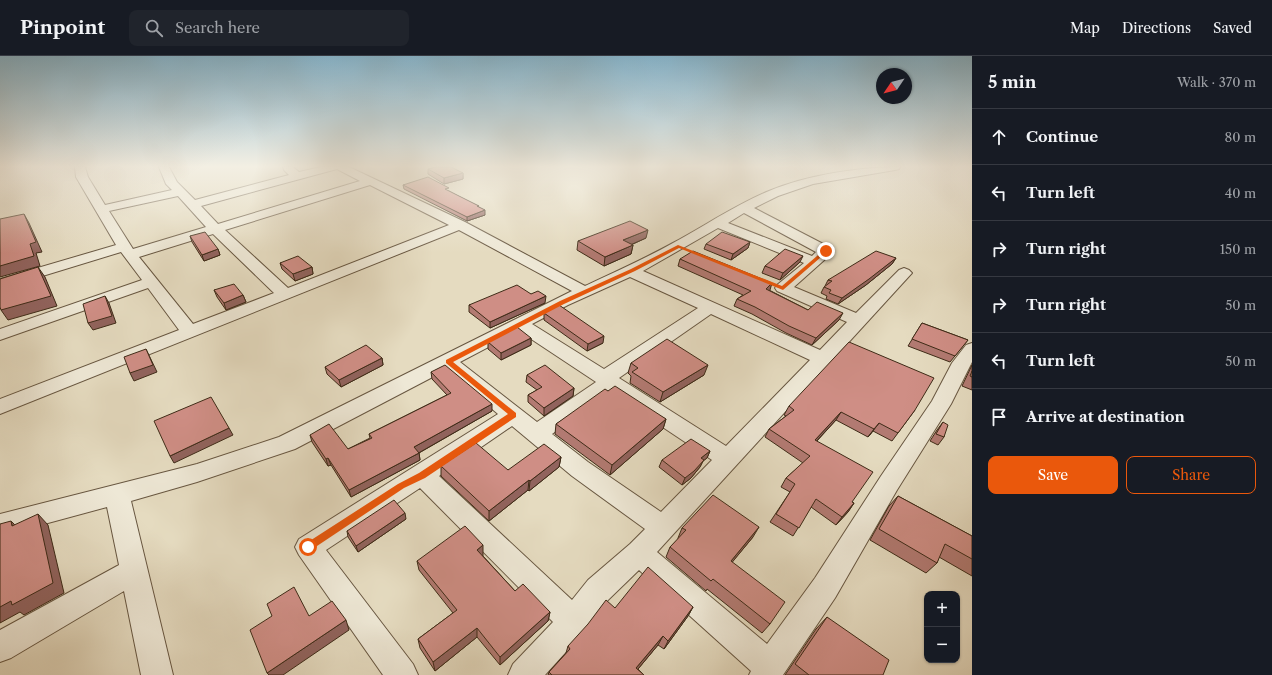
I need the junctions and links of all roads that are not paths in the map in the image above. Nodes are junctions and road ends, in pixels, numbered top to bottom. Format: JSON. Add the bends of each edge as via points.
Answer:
{"nodes":[{"id":1,"x":94,"y":196,"type":"edge"},
{"id":2,"x":162,"y":196,"type":"edge"},
{"id":3,"x":184,"y":196,"type":"edge"},
{"id":4,"x":223,"y":196,"type":"edge"},
{"id":5,"x":322,"y":196,"type":"edge"},
{"id":6,"x":398,"y":196,"type":"edge"},
{"id":7,"x":770,"y":196,"type":"edge"},
{"id":8,"x":193,"y":204,"type":"junction"},
{"id":9,"x":744,"y":208,"type":"junction"},
{"id":10,"x":103,"y":209,"type":"junction"},
{"id":11,"x":716,"y":223,"type":"junction"},
{"id":12,"x":460,"y":225,"type":"junction"},
{"id":13,"x":214,"y":228,"type":"junction"},
{"id":14,"x":127,"y":251,"type":"junction"},
{"id":15,"x":814,"y":261,"type":"junction"},
{"id":16,"x":630,"y":271,"type":"junction"},
{"id":17,"x":904,"y":273,"type":"dead end"},
{"id":18,"x":151,"y":282,"type":"junction"},
{"id":19,"x":769,"y":282,"type":"edge"},
{"id":20,"x":0,"y":284,"type":"edge"},
{"id":21,"x":783,"y":288,"type":"junction"},
{"id":22,"x":586,"y":292,"type":"junction"},
{"id":23,"x":285,"y":294,"type":"junction"},
{"id":24,"x":710,"y":307,"type":"junction"},
{"id":25,"x":858,"y":321,"type":"junction"},
{"id":26,"x":520,"y":324,"type":"junction"},
{"id":27,"x":190,"y":332,"type":"junction"},
{"id":28,"x":0,"y":335,"type":"edge"},
{"id":29,"x":972,"y":349,"type":"edge"},
{"id":30,"x":822,"y":359,"type":"junction"},
{"id":31,"x":448,"y":362,"type":"junction"},
{"id":32,"x":607,"y":380,"type":"junction"},
{"id":33,"x":0,"y":407,"type":"edge"},
{"id":34,"x":513,"y":415,"type":"junction"},
{"id":35,"x":536,"y":434,"type":"junction"},
{"id":36,"x":728,"y":459,"type":"junction"},
{"id":37,"x":422,"y":475,"type":"junction"},
{"id":38,"x":117,"y":494,"type":"junction"},
{"id":39,"x":0,"y":525,"type":"edge"},
{"id":40,"x":664,"y":528,"type":"junction"},
{"id":41,"x":639,"y":553,"type":"junction"},
{"id":42,"x":134,"y":572,"type":"junction"},
{"id":43,"x":574,"y":622,"type":"junction"},
{"id":44,"x":0,"y":647,"type":"edge"},
{"id":45,"x":767,"y":671,"type":"edge"},
{"id":46,"x":157,"y":675,"type":"edge"},
{"id":47,"x":402,"y":675,"type":"edge"},
{"id":48,"x":524,"y":675,"type":"edge"}],
"edges":[{"from":1,"to":10,"type":"street"},
{"from":2,"to":10,"type":"street"},
{"from":3,"to":8,"type":"street"},
{"from":4,"to":8,"type":"street"},
{"from":5,"to":13,"type":"street"},
{"from":6,"to":12,"type":"street"},
{"from":7,"to":9,"type":"street"},
{"from":8,"to":13,"type":"street"},
{"from":9,"to":11,"type":"street"},
{"from":9,"to":15,"type":"street","via":[[826,251]]},
{"from":10,"to":14,"type":"street"},
{"from":11,"to":15,"type":"street"},
{"from":11,"to":16,"type":"street","via":[[685,249]]},
{"from":12,"to":22,"type":"street"},
{"from":12,"to":23,"type":"street"},
{"from":13,"to":14,"type":"street"},
{"from":13,"to":23,"type":"street"},
{"from":14,"to":18,"type":"street"},
{"from":14,"to":20,"type":"street"},
{"from":15,"to":21,"type":"street"},
{"from":16,"to":22,"type":"street"},
{"from":16,"to":24,"type":"street"},
{"from":17,"to":25,"type":"street"},
{"from":18,"to":27,"type":"street"},
{"from":18,"to":28,"type":"street"},
{"from":19,"to":21,"type":"street"},
{"from":21,"to":25,"type":"street"},
{"from":22,"to":26,"type":"street"},
{"from":23,"to":27,"type":"street"},
{"from":24,"to":30,"type":"street"},
{"from":24,"to":32,"type":"street"},
{"from":25,"to":30,"type":"street"},
{"from":26,"to":31,"type":"street"},
{"from":26,"to":32,"type":"street"},
{"from":27,"to":33,"type":"street"},
{"from":29,"to":45,"type":"street","via":[[959,366],[941,404],[825,588]]},
{"from":30,"to":36,"type":"street"},
{"from":31,"to":34,"type":"street"},
{"from":31,"to":38,"type":"street","via":[[287,443],[197,473]]},
{"from":32,"to":35,"type":"street"},
{"from":32,"to":36,"type":"street"},
{"from":34,"to":35,"type":"street"},
{"from":34,"to":37,"type":"street"},
{"from":35,"to":40,"type":"street","via":[[580,469]]},
{"from":36,"to":40,"type":"street"},
{"from":37,"to":43,"type":"street"},
{"from":37,"to":47,"type":"street","via":[[308,547]]},
{"from":38,"to":39,"type":"street"},
{"from":38,"to":42,"type":"street"},
{"from":40,"to":41,"type":"street"},
{"from":41,"to":43,"type":"street","via":[[598,590]]},
{"from":41,"to":45,"type":"street"},
{"from":42,"to":44,"type":"street"},
{"from":42,"to":46,"type":"street"},
{"from":43,"to":48,"type":"street"}]}
